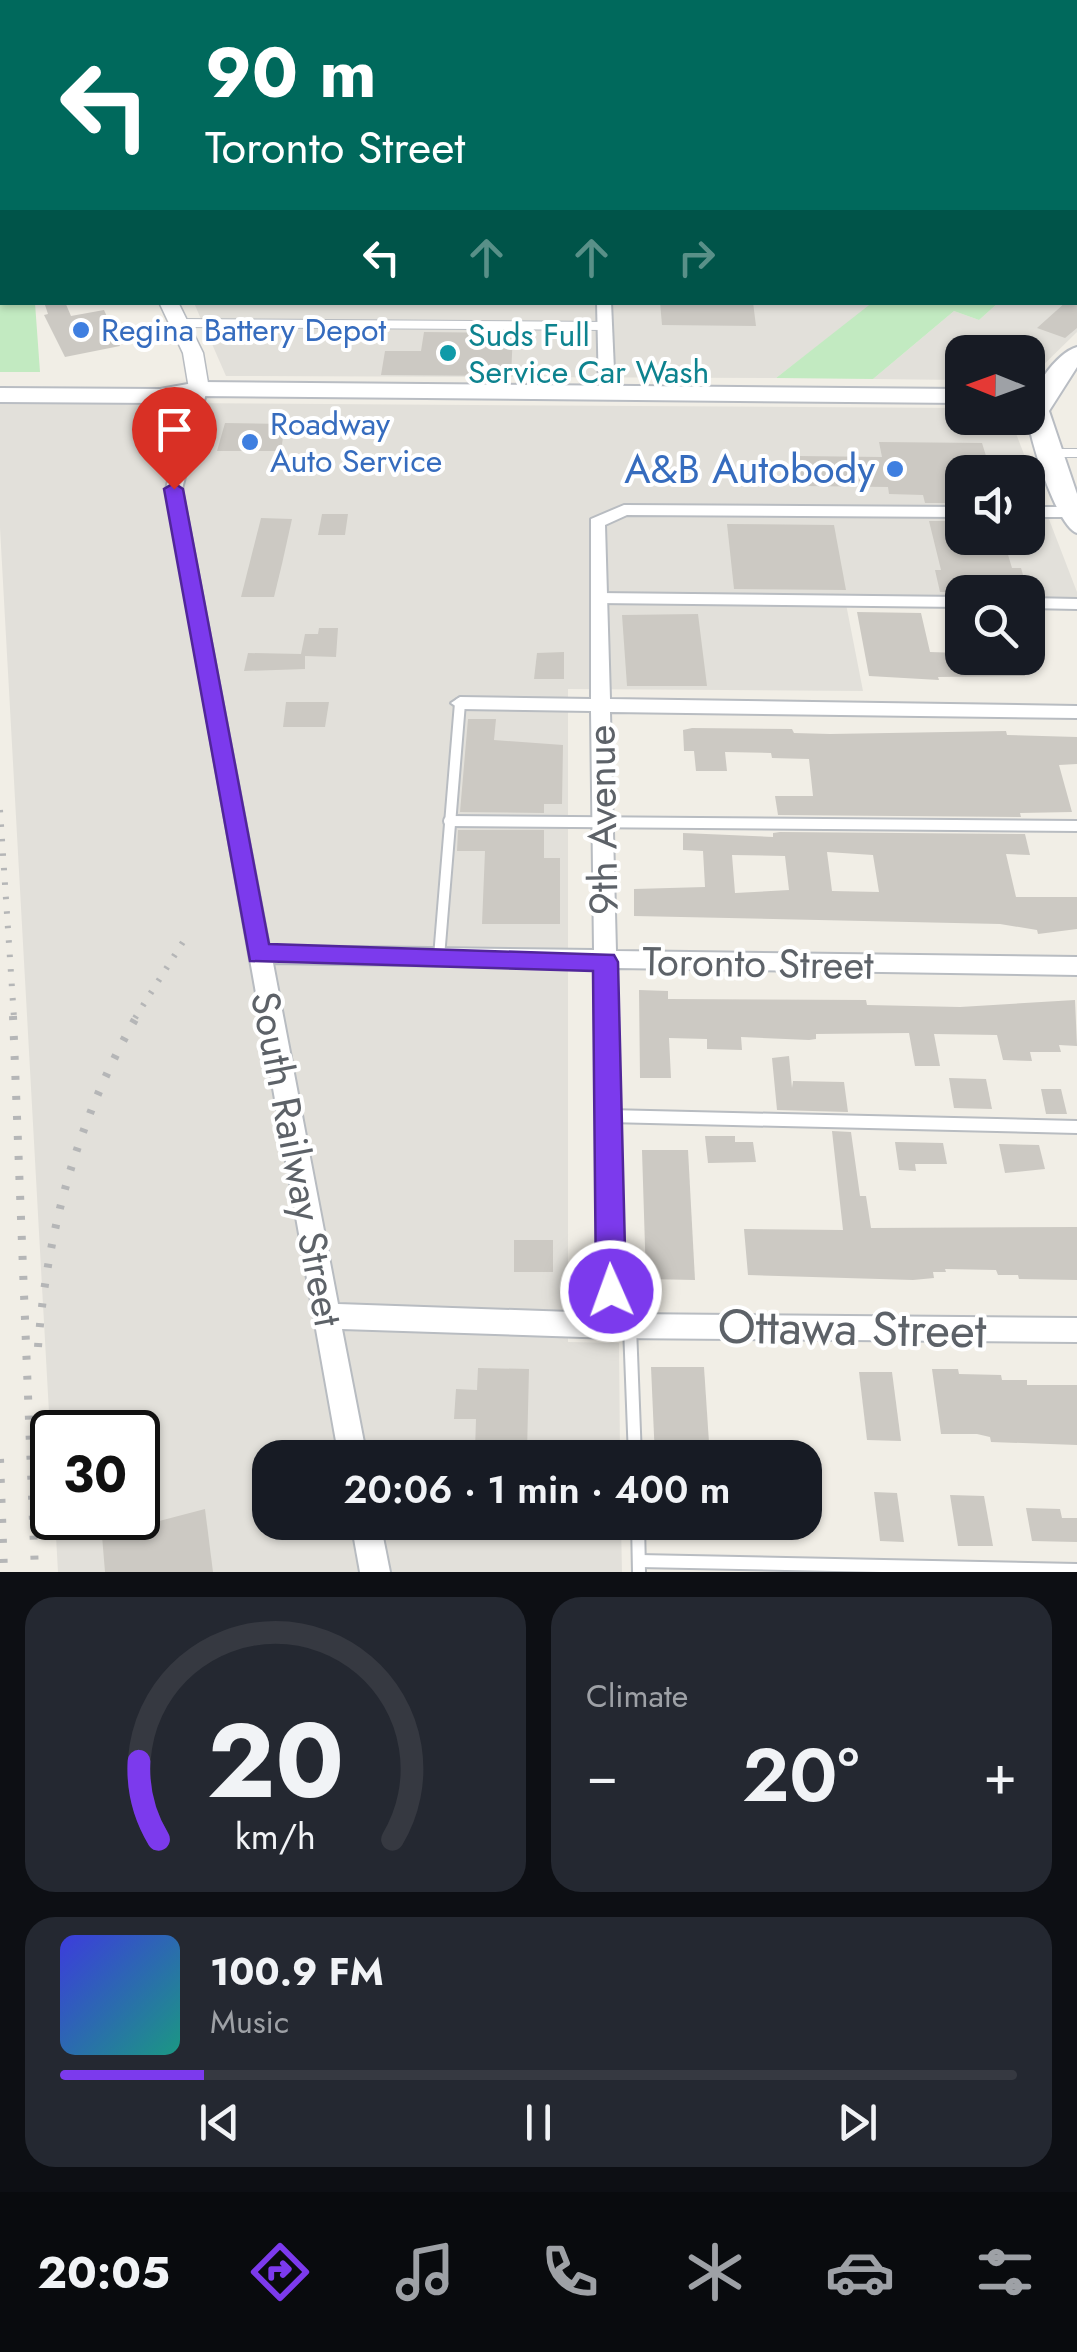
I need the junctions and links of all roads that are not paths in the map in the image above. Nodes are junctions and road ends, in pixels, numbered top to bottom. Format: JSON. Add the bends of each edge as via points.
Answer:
{"nodes":[{"id":1,"x":170,"y":305,"type":"edge"},
{"id":2,"x":604,"y":305,"type":"edge"},
{"id":3,"x":179,"y":323,"type":"junction"},
{"id":4,"x":605,"y":326,"type":"junction"},
{"id":5,"x":1077,"y":354,"type":"edge"},
{"id":6,"x":0,"y":380,"type":"edge"},
{"id":7,"x":1045,"y":387,"type":"edge"},
{"id":8,"x":200,"y":389,"type":"junction"},
{"id":9,"x":607,"y":393,"type":"junction"},
{"id":10,"x":0,"y":394,"type":"edge"},
{"id":11,"x":945,"y":396,"type":"edge"},
{"id":12,"x":1045,"y":397,"type":"edge"},
{"id":13,"x":1077,"y":397,"type":"edge"},
{"id":14,"x":1044,"y":435,"type":"edge"},
{"id":15,"x":1048,"y":453,"type":"junction"},
{"id":16,"x":1077,"y":453,"type":"edge"},
{"id":17,"x":945,"y":512,"type":"edge"},
{"id":18,"x":1045,"y":513,"type":"edge"},
{"id":19,"x":1075,"y":516,"type":"edge"},
{"id":20,"x":597,"y":598,"type":"junction"},
{"id":21,"x":945,"y":602,"type":"edge"},
{"id":22,"x":1045,"y":603,"type":"edge"},
{"id":23,"x":1077,"y":604,"type":"edge"},
{"id":24,"x":460,"y":703,"type":"joint"},
{"id":25,"x":600,"y":704,"type":"junction"},
{"id":26,"x":1077,"y":712,"type":"edge"},
{"id":27,"x":449,"y":820,"type":"junction"},
{"id":28,"x":601,"y":824,"type":"junction"},
{"id":29,"x":1077,"y":826,"type":"edge"},
{"id":30,"x":258,"y":954,"type":"junction"},
{"id":31,"x":439,"y":957,"type":"junction"},
{"id":32,"x":605,"y":962,"type":"junction"},
{"id":33,"x":1077,"y":966,"type":"edge"},
{"id":34,"x":606,"y":1116,"type":"junction"},
{"id":35,"x":1077,"y":1127,"type":"edge"},
{"id":36,"x":327,"y":1316,"type":"junction"},
{"id":37,"x":621,"y":1326,"type":"junction"},
{"id":38,"x":1077,"y":1330,"type":"edge"},
{"id":39,"x":350,"y":1440,"type":"edge"},
{"id":40,"x":633,"y":1440,"type":"edge"},
{"id":41,"x":368,"y":1540,"type":"edge"},
{"id":42,"x":638,"y":1540,"type":"edge"},
{"id":43,"x":639,"y":1567,"type":"edge"},
{"id":44,"x":1077,"y":1570,"type":"edge"},
{"id":45,"x":374,"y":1572,"type":"edge"}],
"edges":[{"from":1,"to":3,"type":"street"},
{"from":2,"to":4,"type":"street"},
{"from":3,"to":4,"type":"lane"},
{"from":3,"to":8,"type":"street"},
{"from":4,"to":9,"type":"street"},
{"from":5,"to":7,"type":"main road"},
{"from":6,"to":8,"type":"main road","via":[[166,382]]},
{"from":8,"to":9,"type":"main road"},
{"from":8,"to":10,"type":"main road","via":[[160,396]]},
{"from":8,"to":30,"type":"street","name":"South Railway Street","via":[[174,489]]},
{"from":9,"to":11,"type":"main road"},
{"from":12,"to":13,"type":"main road"},
{"from":14,"to":15,"type":"main road"},
{"from":15,"to":16,"type":"lane"},
{"from":15,"to":19,"type":"main road"},
{"from":17,"to":20,"type":"street","name":"9th Avenue","via":[[624,510],[598,523]]},
{"from":18,"to":19,"type":"street"},
{"from":20,"to":21,"type":"lane"},
{"from":20,"to":25,"type":"street","name":"9th Avenue"},
{"from":22,"to":23,"type":"lane"},
{"from":24,"to":25,"type":"street"},
{"from":24,"to":27,"type":"lane"},
{"from":25,"to":26,"type":"street"},
{"from":25,"to":28,"type":"street","name":"9th Avenue"},
{"from":27,"to":28,"type":"lane"},
{"from":27,"to":31,"type":"lane"},
{"from":28,"to":29,"type":"lane"},
{"from":28,"to":32,"type":"street","name":"9th Avenue"},
{"from":30,"to":31,"type":"street","name":"Toronto Street"},
{"from":30,"to":36,"type":"street","name":"South Railway Street"},
{"from":31,"to":32,"type":"street","name":"Toronto Street"},
{"from":32,"to":33,"type":"street","name":"Toronto Street"},
{"from":32,"to":34,"type":"street","name":"9th Avenue"},
{"from":34,"to":35,"type":"lane"},
{"from":34,"to":37,"type":"street","name":"9th Avenue"},
{"from":36,"to":37,"type":"street","name":"Ottawa Street"},
{"from":36,"to":39,"type":"street","name":"South Railway Street"},
{"from":37,"to":38,"type":"street","name":"Ottawa Street"},
{"from":37,"to":40,"type":"lane"},
{"from":41,"to":45,"type":"street"},
{"from":42,"to":43,"type":"lane"},
{"from":43,"to":44,"type":"lane"}]}
